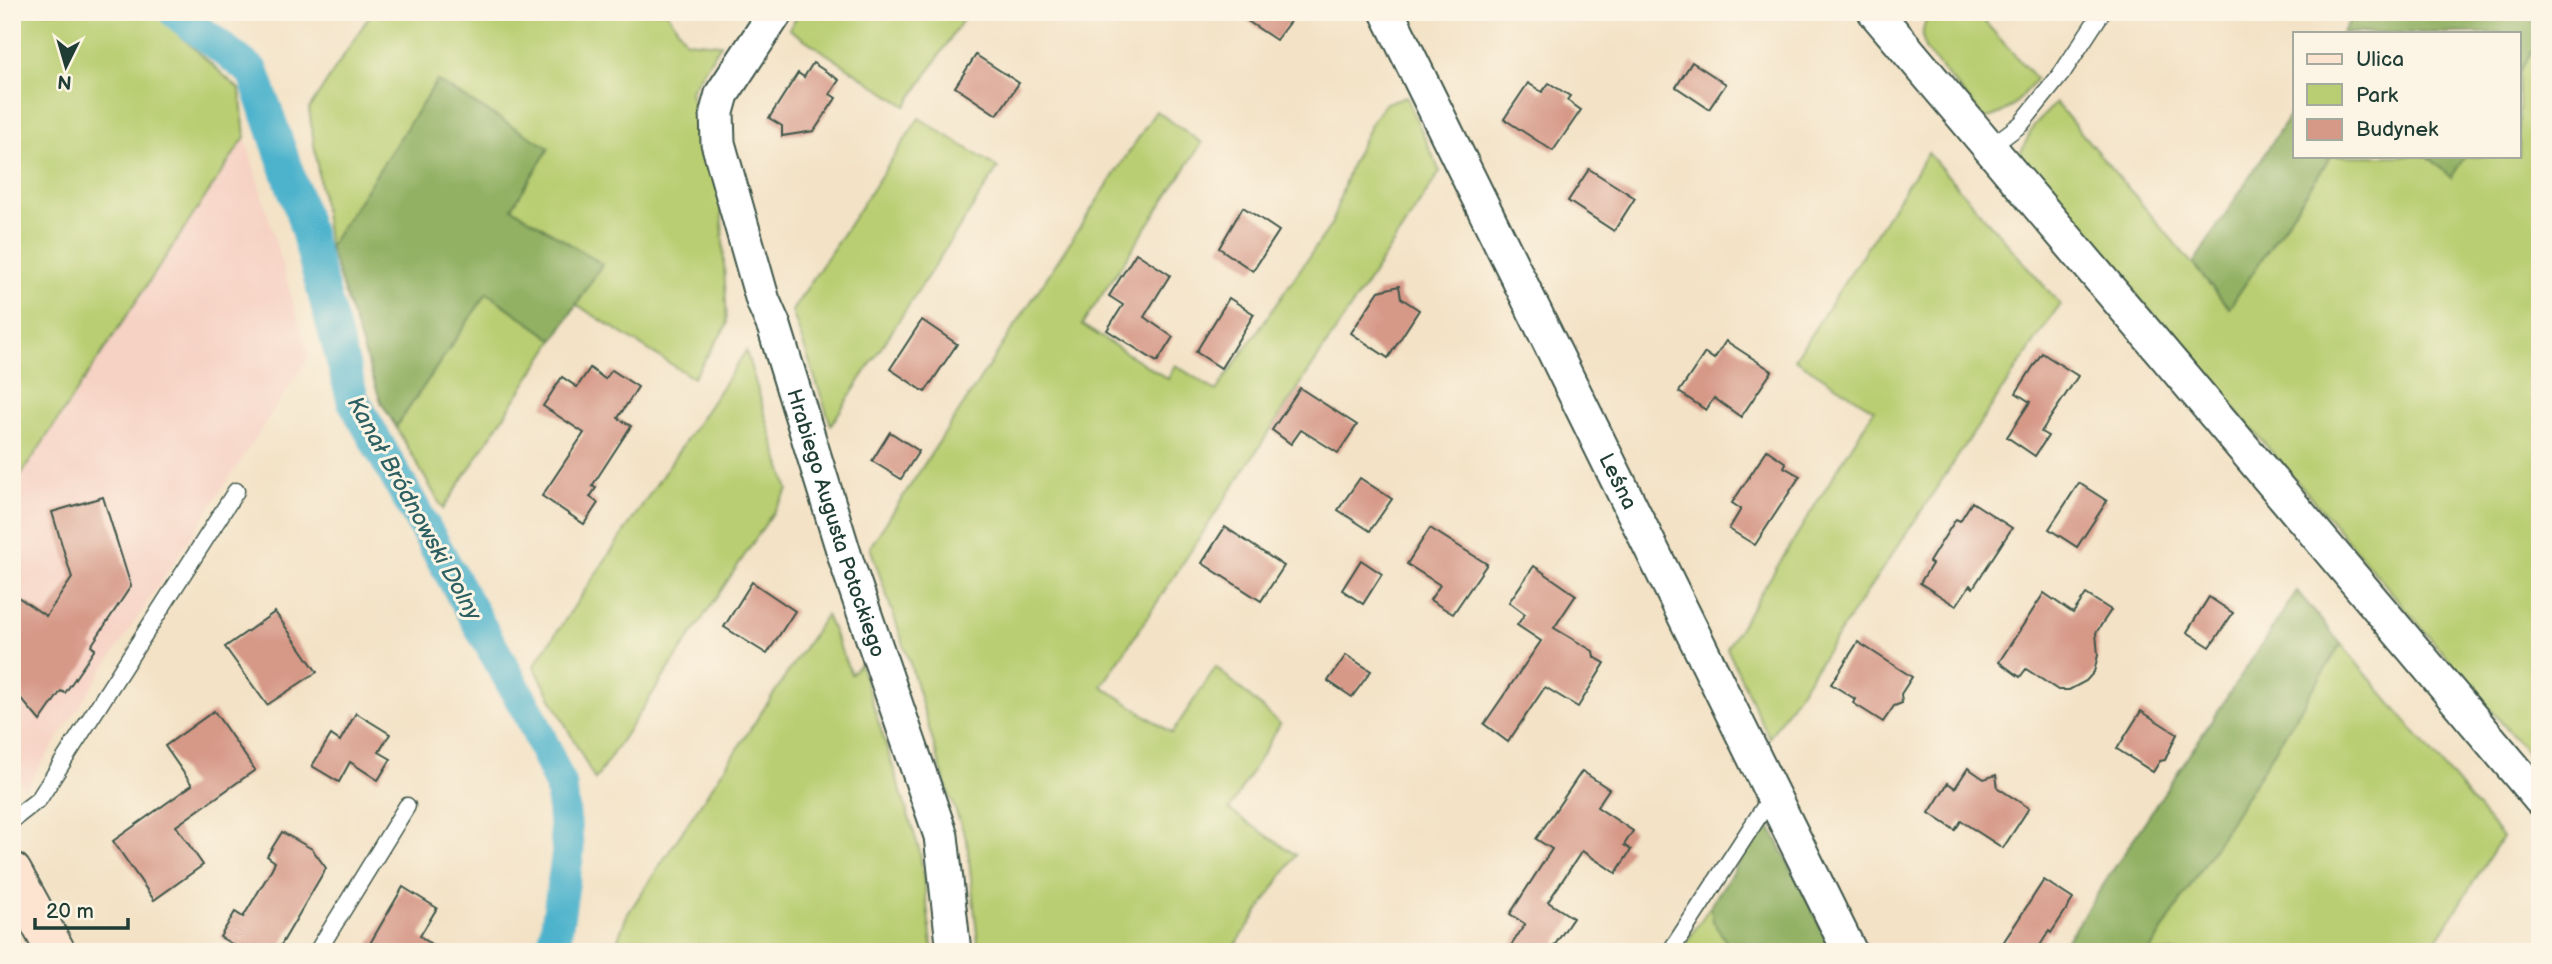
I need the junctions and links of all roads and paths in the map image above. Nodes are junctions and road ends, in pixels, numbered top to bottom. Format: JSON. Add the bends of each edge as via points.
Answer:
{"nodes":[{"id":1,"x":776,"y":12,"type":"edge"},
{"id":2,"x":1387,"y":12,"type":"edge"},
{"id":3,"x":1875,"y":12,"type":"edge"},
{"id":4,"x":2102,"y":12,"type":"edge"},
{"id":5,"x":1989,"y":148,"type":"junction"},
{"id":6,"x":236,"y":491,"type":"dead end"},
{"id":7,"x":1773,"y":794,"type":"junction"},
{"id":8,"x":2540,"y":799,"type":"edge"},
{"id":9,"x":407,"y":806,"type":"dead end"},
{"id":10,"x":12,"y":820,"type":"edge"},
{"id":11,"x":12,"y":872,"type":"edge"},
{"id":12,"x":56,"y":952,"type":"edge"},
{"id":13,"x":317,"y":952,"type":"edge"},
{"id":14,"x":954,"y":952,"type":"edge"},
{"id":15,"x":1670,"y":952,"type":"edge"},
{"id":16,"x":1850,"y":952,"type":"edge"}],
"edges":[{"from":1,"to":14,"type":"street","name":"Hrabiego Augusta Potockiego","via":[[722,94],[718,142],[848,563],[941,836]]},
{"from":2,"to":7,"type":"street","name":"Leśna"},
{"from":3,"to":5,"type":"street"},
{"from":4,"to":5,"type":"lane","via":[[2021,124]]},
{"from":5,"to":8,"type":"street"},
{"from":6,"to":10,"type":"lane","via":[[39,799]]},
{"from":7,"to":15,"type":"lane"},
{"from":7,"to":16,"type":"street","name":"Leśna"},
{"from":9,"to":13,"type":"lane"},
{"from":11,"to":12,"type":"main road"}]}
